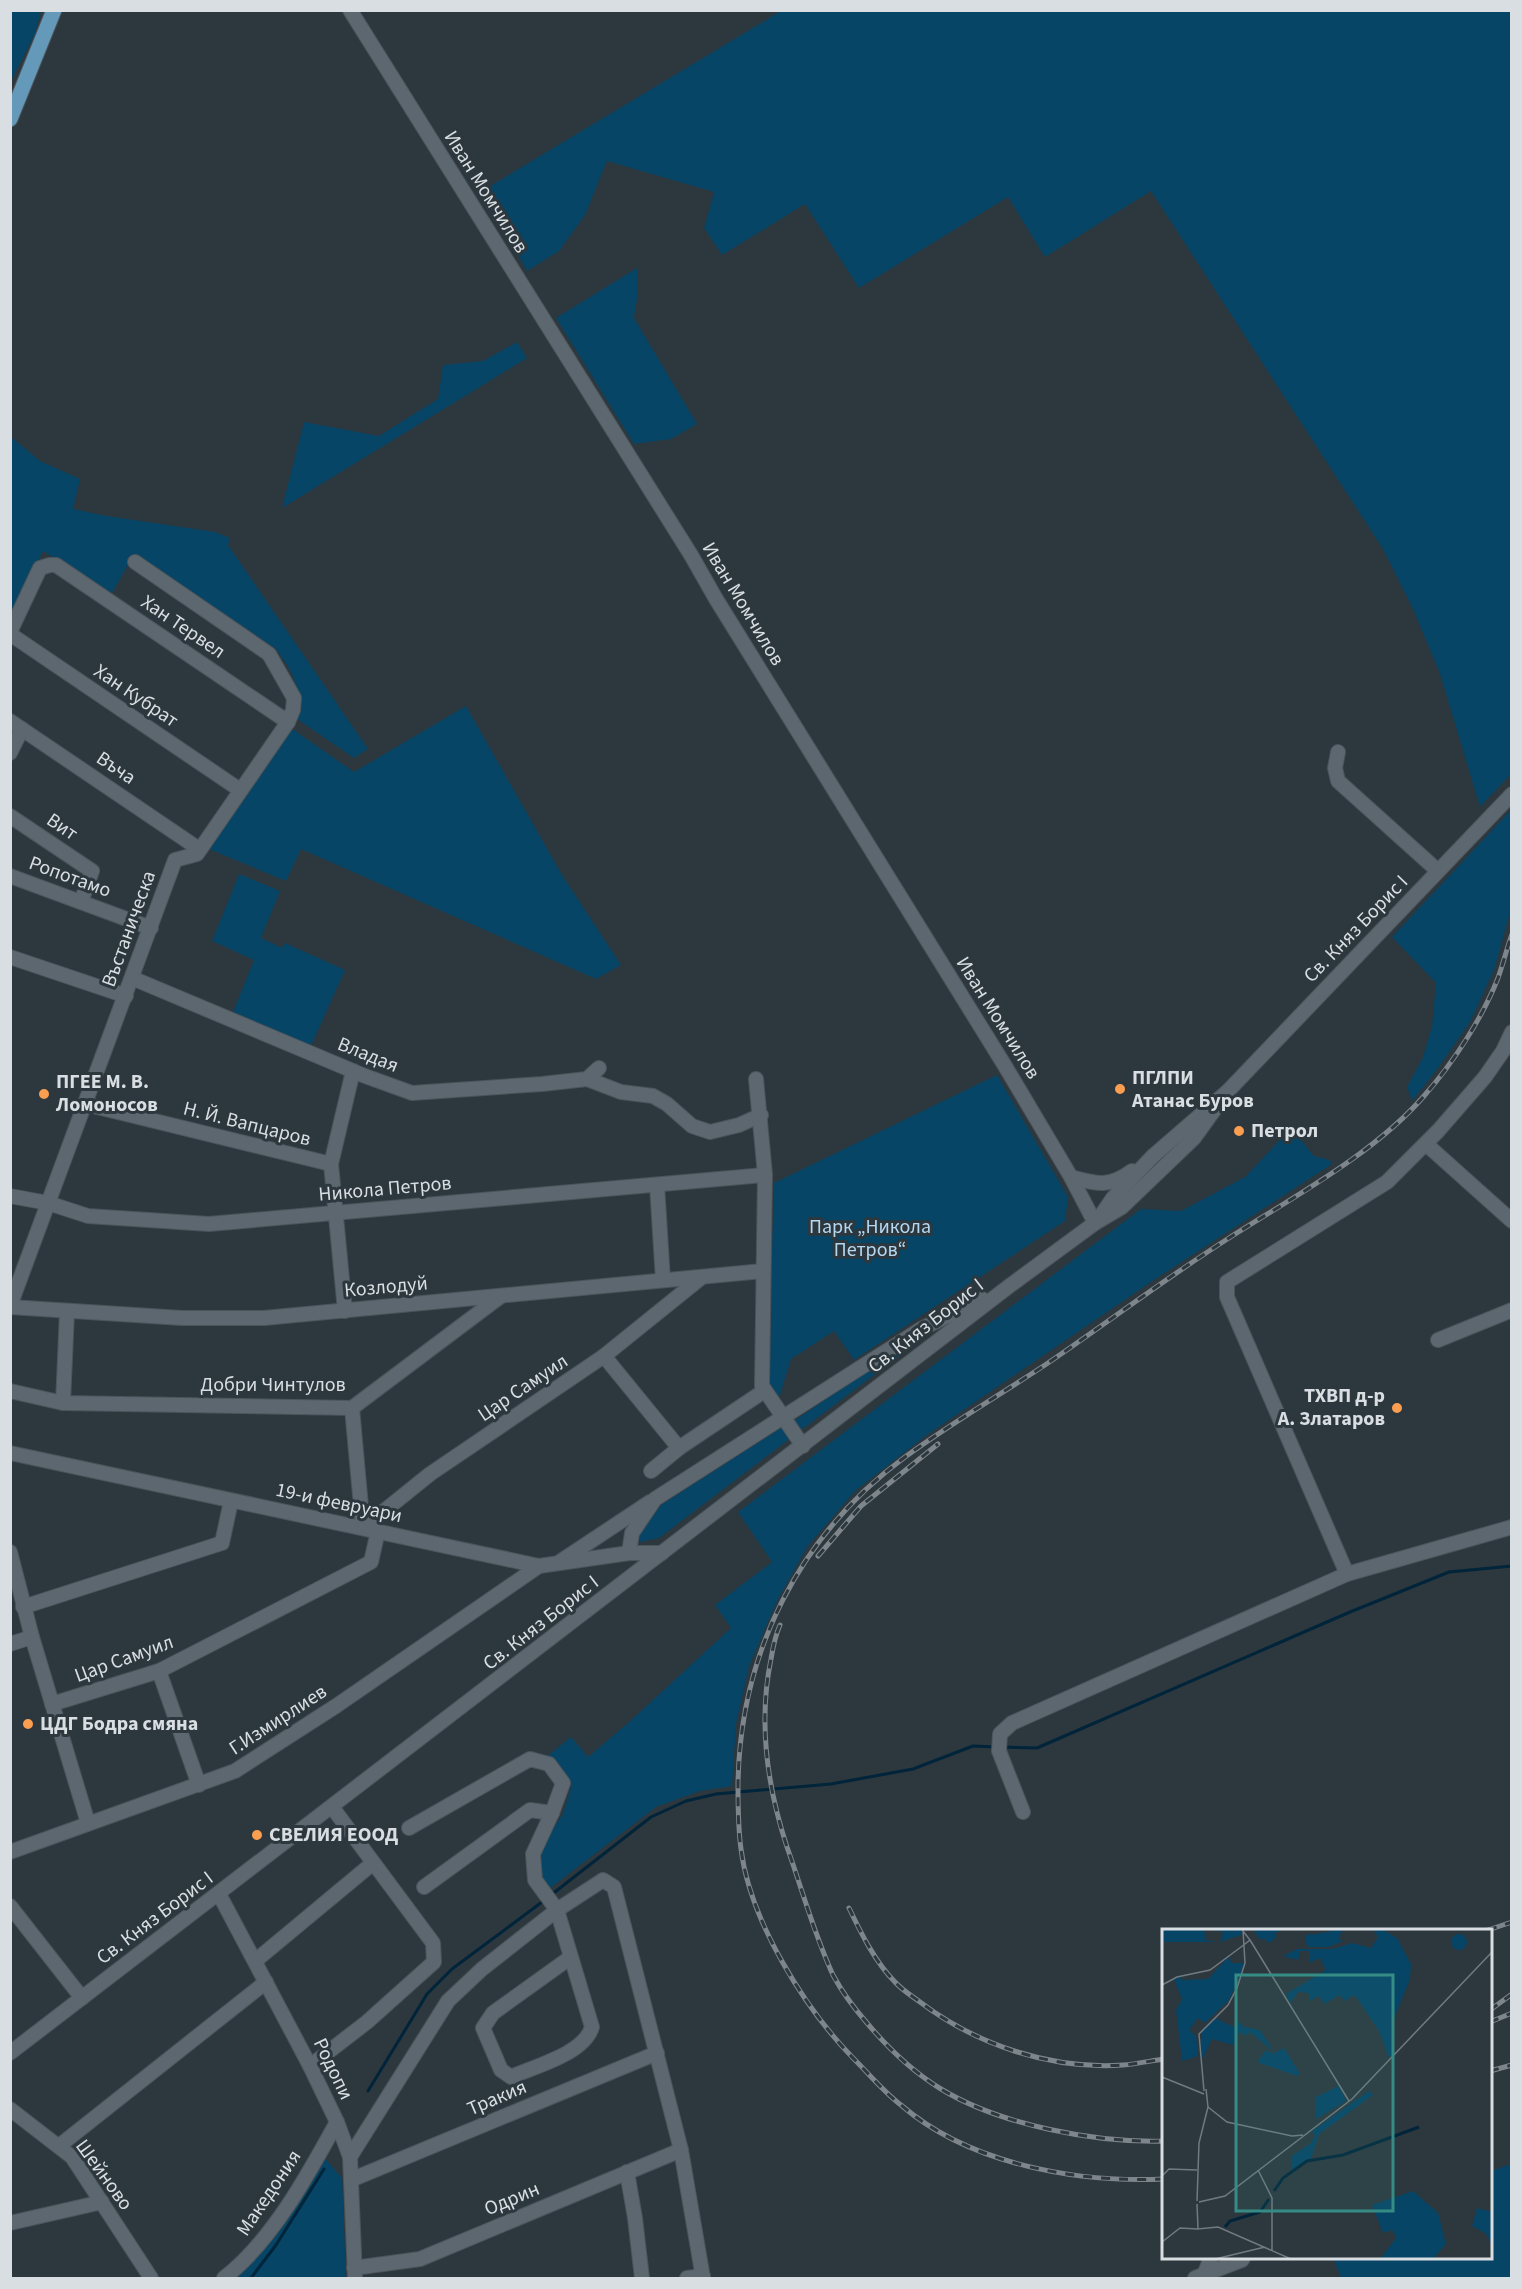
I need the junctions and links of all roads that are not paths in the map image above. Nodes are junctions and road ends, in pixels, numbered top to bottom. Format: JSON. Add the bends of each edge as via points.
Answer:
{"nodes":[{"id":1,"x":54,"y":10,"type":"edge"},
{"id":2,"x":350,"y":10,"type":"edge"},
{"id":3,"x":10,"y":119,"type":"edge"},
{"id":4,"x":135,"y":562,"type":"dead end"},
{"id":5,"x":10,"y":633,"type":"edge"},
{"id":6,"x":288,"y":722,"type":"junction"},
{"id":7,"x":16,"y":725,"type":"edge"},
{"id":8,"x":1338,"y":752,"type":"dead end"},
{"id":9,"x":10,"y":753,"type":"edge"},
{"id":10,"x":240,"y":790,"type":"junction"},
{"id":11,"x":1512,"y":794,"type":"edge"},
{"id":12,"x":10,"y":816,"type":"edge"},
{"id":13,"x":199,"y":849,"type":"junction"},
{"id":14,"x":1438,"y":871,"type":"junction"},
{"id":15,"x":10,"y":876,"type":"edge"},
{"id":16,"x":81,"y":902,"type":"junction"},
{"id":17,"x":151,"y":928,"type":"junction"},
{"id":18,"x":10,"y":957,"type":"edge"},
{"id":19,"x":132,"y":978,"type":"junction"},
{"id":20,"x":126,"y":996,"type":"junction"},
{"id":21,"x":1512,"y":1032,"type":"edge"},
{"id":22,"x":599,"y":1068,"type":"dead end"},
{"id":23,"x":353,"y":1071,"type":"junction"},
{"id":24,"x":587,"y":1079,"type":"junction"},
{"id":25,"x":756,"y":1079,"type":"dead end"},
{"id":26,"x":1228,"y":1091,"type":"junction"},
{"id":27,"x":85,"y":1104,"type":"junction"},
{"id":28,"x":761,"y":1115,"type":"junction"},
{"id":29,"x":1426,"y":1144,"type":"junction"},
{"id":30,"x":1153,"y":1156,"type":"junction"},
{"id":31,"x":331,"y":1164,"type":"junction"},
{"id":32,"x":765,"y":1176,"type":"junction"},
{"id":33,"x":1071,"y":1177,"type":"junction"},
{"id":34,"x":657,"y":1185,"type":"junction"},
{"id":35,"x":10,"y":1196,"type":"edge"},
{"id":36,"x":48,"y":1203,"type":"junction"},
{"id":37,"x":334,"y":1213,"type":"junction"},
{"id":38,"x":1512,"y":1221,"type":"edge"},
{"id":39,"x":1095,"y":1223,"type":"junction"},
{"id":40,"x":763,"y":1271,"type":"junction"},
{"id":41,"x":702,"y":1277,"type":"junction"},
{"id":42,"x":663,"y":1280,"type":"junction"},
{"id":43,"x":1008,"y":1287,"type":"junction"},
{"id":44,"x":501,"y":1296,"type":"junction"},
{"id":45,"x":10,"y":1306,"type":"edge"},
{"id":46,"x":1512,"y":1310,"type":"edge"},
{"id":47,"x":345,"y":1311,"type":"junction"},
{"id":48,"x":67,"y":1312,"type":"junction"},
{"id":49,"x":1438,"y":1340,"type":"dead end"},
{"id":50,"x":604,"y":1356,"type":"junction"},
{"id":51,"x":10,"y":1391,"type":"edge"},
{"id":52,"x":764,"y":1391,"type":"junction"},
{"id":53,"x":63,"y":1403,"type":"junction"},
{"id":54,"x":352,"y":1408,"type":"junction"},
{"id":55,"x":783,"y":1416,"type":"junction"},
{"id":56,"x":803,"y":1446,"type":"junction"},
{"id":57,"x":679,"y":1448,"type":"junction"},
{"id":58,"x":10,"y":1453,"type":"edge"},
{"id":59,"x":651,"y":1472,"type":"dead end"},
{"id":60,"x":655,"y":1499,"type":"junction"},
{"id":61,"x":231,"y":1501,"type":"junction"},
{"id":62,"x":1512,"y":1527,"type":"edge"},
{"id":63,"x":363,"y":1528,"type":"junction"},
{"id":64,"x":378,"y":1531,"type":"junction"},
{"id":65,"x":10,"y":1552,"type":"edge"},
{"id":66,"x":629,"y":1553,"type":"junction"},
{"id":67,"x":662,"y":1553,"type":"junction"},
{"id":68,"x":559,"y":1562,"type":"junction"},
{"id":69,"x":539,"y":1566,"type":"junction"},
{"id":70,"x":1347,"y":1574,"type":"junction"},
{"id":71,"x":23,"y":1607,"type":"junction"},
{"id":72,"x":32,"y":1637,"type":"junction"},
{"id":73,"x":10,"y":1644,"type":"edge"},
{"id":74,"x":159,"y":1671,"type":"junction"},
{"id":75,"x":52,"y":1704,"type":"junction"},
{"id":76,"x":200,"y":1785,"type":"junction"},
{"id":77,"x":332,"y":1807,"type":"junction"},
{"id":78,"x":1023,"y":1812,"type":"dead end"},
{"id":79,"x":552,"y":1813,"type":"junction"},
{"id":80,"x":88,"y":1823,"type":"junction"},
{"id":81,"x":409,"y":1828,"type":"dead end"},
{"id":82,"x":10,"y":1852,"type":"edge"},
{"id":83,"x":373,"y":1863,"type":"junction"},
{"id":84,"x":424,"y":1887,"type":"dead end"},
{"id":85,"x":219,"y":1894,"type":"junction"},
{"id":86,"x":10,"y":1906,"type":"edge"},
{"id":87,"x":557,"y":1910,"type":"junction"},
{"id":88,"x":571,"y":1957,"type":"junction"},
{"id":89,"x":255,"y":1961,"type":"junction"},
{"id":90,"x":266,"y":1982,"type":"junction"},
{"id":91,"x":82,"y":1998,"type":"junction"},
{"id":92,"x":657,"y":2053,"type":"junction"},
{"id":93,"x":10,"y":2054,"type":"edge"},
{"id":94,"x":310,"y":2066,"type":"junction"},
{"id":95,"x":10,"y":2109,"type":"edge"},
{"id":96,"x":337,"y":2122,"type":"junction"},
{"id":97,"x":59,"y":2146,"type":"junction"},
{"id":98,"x":681,"y":2150,"type":"junction"},
{"id":99,"x":350,"y":2157,"type":"junction"},
{"id":100,"x":627,"y":2172,"type":"junction"},
{"id":101,"x":352,"y":2180,"type":"junction"},
{"id":102,"x":102,"y":2202,"type":"junction"},
{"id":103,"x":10,"y":2223,"type":"edge"},
{"id":104,"x":1210,"y":2259,"type":"edge"},
{"id":105,"x":1242,"y":2259,"type":"edge"},
{"id":106,"x":355,"y":2273,"type":"edge"},
{"id":107,"x":703,"y":2277,"type":"edge"},
{"id":108,"x":1199,"y":2277,"type":"edge"},
{"id":109,"x":151,"y":2278,"type":"edge"},
{"id":110,"x":224,"y":2278,"type":"edge"},
{"id":111,"x":642,"y":2278,"type":"edge"},
{"id":112,"x":687,"y":2278,"type":"edge"}],
"edges":[{"from":1,"to":3,"type":"main road"},
{"from":2,"to":33,"type":"street","name":"Иван Момчилов","via":[[691,555]]},
{"from":4,"to":6,"type":"street","name":"Въстаническа","via":[[269,654],[294,698]]},
{"from":5,"to":6,"type":"street","name":"Хан Тервел","via":[[40,568],[56,565]]},
{"from":5,"to":10,"type":"street","name":"Хан Кубрат"},
{"from":6,"to":10,"type":"street","name":"Въстаническа"},
{"from":7,"to":9,"type":"street"},
{"from":7,"to":13,"type":"street","name":"Въча"},
{"from":8,"to":14,"type":"street","via":[[1338,781]]},
{"from":10,"to":13,"type":"street","name":"Въстаническа"},
{"from":11,"to":14,"type":"street","name":"Св. Княз Борис I"},
{"from":12,"to":16,"type":"street","name":"Вит","via":[[92,871]]},
{"from":13,"to":17,"type":"street","name":"Въстаническа","via":[[197,854],[175,860]]},
{"from":14,"to":26,"type":"street","name":"Св. Княз Борис I"},
{"from":15,"to":16,"type":"street","name":"Ропотамо"},
{"from":16,"to":17,"type":"street","name":"Ропотамо"},
{"from":17,"to":19,"type":"street","name":"Въстаническа"},
{"from":18,"to":20,"type":"street"},
{"from":19,"to":20,"type":"street","name":"Въстаническа"},
{"from":19,"to":23,"type":"street","name":"Владая"},
{"from":20,"to":27,"type":"street","name":"Въстаническа"},
{"from":21,"to":29,"type":"street","via":[[1485,1077]]},
{"from":22,"to":24,"type":"street"},
{"from":23,"to":24,"type":"street","name":"Владая","via":[[412,1093]]},
{"from":23,"to":31,"type":"street"},
{"from":24,"to":28,"type":"street","via":[[621,1092],[653,1096],[692,1126],[711,1132]]},
{"from":25,"to":28,"type":"street"},
{"from":26,"to":30,"type":"street","name":"Св. Княз Борис I"},
{"from":26,"to":39,"type":"street","name":"Св. Княз Борис I","via":[[1194,1137],[1122,1207]]},
{"from":27,"to":31,"type":"street","name":"Н. Й. Вапцаров"},
{"from":27,"to":36,"type":"street","name":"Въстаническа"},
{"from":28,"to":32,"type":"street"},
{"from":29,"to":38,"type":"street"},
{"from":29,"to":70,"type":"street","via":[[1387,1182],[1227,1282],[1227,1297]]},
{"from":30,"to":33,"type":"street","via":[[1113,1182]]},
{"from":30,"to":39,"type":"street","name":"Св. Княз Борис I"},
{"from":31,"to":37,"type":"street"},
{"from":32,"to":34,"type":"street","name":"Никола Петров"},
{"from":32,"to":40,"type":"street"},
{"from":33,"to":39,"type":"street","name":"Иван Момчилов"},
{"from":34,"to":37,"type":"street","name":"Никола Петров"},
{"from":34,"to":42,"type":"street"},
{"from":35,"to":36,"type":"street","name":"Никола Петров"},
{"from":36,"to":37,"type":"street","name":"Никола Петров","via":[[88,1216],[209,1224]]},
{"from":36,"to":45,"type":"street","name":"Въстаническа"},
{"from":37,"to":47,"type":"street"},
{"from":39,"to":43,"type":"street","name":"Св. Княз Борис I"},
{"from":40,"to":41,"type":"street","name":"Козлодуй"},
{"from":40,"to":52,"type":"street"},
{"from":41,"to":42,"type":"street","name":"Козлодуй"},
{"from":41,"to":50,"type":"street","name":"Цар Самуил"},
{"from":42,"to":44,"type":"street","name":"Козлодуй"},
{"from":43,"to":55,"type":"street","via":[[921,1329]]},
{"from":43,"to":56,"type":"street","name":"Св. Княз Борис I"},
{"from":44,"to":47,"type":"street","name":"Козлодуй"},
{"from":44,"to":54,"type":"street","name":"Добри Чинтулов"},
{"from":45,"to":48,"type":"street","name":"Козлодуй"},
{"from":46,"to":49,"type":"street"},
{"from":47,"to":48,"type":"street","name":"Козлодуй","via":[[264,1318]]},
{"from":48,"to":53,"type":"street"},
{"from":50,"to":57,"type":"street"},
{"from":50,"to":63,"type":"street","name":"Цар Самуил","via":[[430,1474]]},
{"from":51,"to":53,"type":"street","name":"Добри Чинтулов"},
{"from":52,"to":55,"type":"street"},
{"from":52,"to":57,"type":"street"},
{"from":53,"to":54,"type":"street","name":"Добри Чинтулов"},
{"from":54,"to":63,"type":"street"},
{"from":55,"to":56,"type":"street"},
{"from":55,"to":60,"type":"street"},
{"from":56,"to":67,"type":"street","name":"Св. Княз Борис I"},
{"from":57,"to":59,"type":"street"},
{"from":58,"to":61,"type":"street","name":"19-и февруари"},
{"from":60,"to":66,"type":"street","via":[[632,1533]]},
{"from":60,"to":68,"type":"street"},
{"from":61,"to":63,"type":"street","name":"19-и февруари"},
{"from":61,"to":71,"type":"street","via":[[222,1543]]},
{"from":62,"to":70,"type":"street"},
{"from":63,"to":64,"type":"street","name":"19-и февруари"},
{"from":64,"to":69,"type":"street","name":"19-и февруари"},
{"from":64,"to":74,"type":"street","name":"Цар Самуил","via":[[371,1562]]},
{"from":65,"to":71,"type":"street"},
{"from":66,"to":67,"type":"street","name":"19-и февруари"},
{"from":66,"to":68,"type":"street","name":"19-и февруари"},
{"from":67,"to":77,"type":"street","name":"Св. Княз Борис I"},
{"from":68,"to":69,"type":"street","name":"19-и февруари"},
{"from":69,"to":76,"type":"street","name":"Г.Измирлиев","via":[[336,1706],[235,1771]]},
{"from":70,"to":78,"type":"street","via":[[1012,1723],[1000,1734],[999,1751]]},
{"from":71,"to":72,"type":"street"},
{"from":72,"to":73,"type":"street"},
{"from":72,"to":75,"type":"street"},
{"from":74,"to":75,"type":"street","name":"Цар Самуил"},
{"from":74,"to":76,"type":"street"},
{"from":75,"to":80,"type":"street"},
{"from":76,"to":80,"type":"street","name":"Г.Измирлиев"},
{"from":77,"to":83,"type":"street"},
{"from":77,"to":85,"type":"street","name":"Св. Княз Борис I"},
{"from":79,"to":81,"type":"street","via":[[563,1783],[549,1764],[530,1759]]},
{"from":79,"to":84,"type":"street","via":[[530,1810]]},
{"from":79,"to":87,"type":"street","via":[[533,1854],[535,1880]]},
{"from":80,"to":82,"type":"street","name":"Г.Измирлиев"},
{"from":83,"to":89,"type":"street"},
{"from":83,"to":94,"type":"street","via":[[433,1943],[434,1962]]},
{"from":85,"to":89,"type":"street","name":"Родопи"},
{"from":85,"to":91,"type":"street","name":"Св. Княз Борис I"},
{"from":86,"to":91,"type":"street"},
{"from":87,"to":88,"type":"street"},
{"from":87,"to":92,"type":"street","via":[[603,1880],[614,1887]]},
{"from":87,"to":99,"type":"street","via":[[448,2001]]},
{"from":88,"to":88,"type":"street","via":[[493,2013],[483,2028],[501,2070],[511,2077],[573,2050],[590,2035],[592,2027]]},
{"from":89,"to":90,"type":"street","name":"Родопи"},
{"from":90,"to":94,"type":"street","name":"Родопи"},
{"from":90,"to":97,"type":"street"},
{"from":91,"to":93,"type":"street","name":"Св. Княз Борис I"},
{"from":92,"to":98,"type":"street"},
{"from":92,"to":101,"type":"street","name":"Тракия"},
{"from":94,"to":96,"type":"street","name":"Родопи"},
{"from":95,"to":97,"type":"street","name":"Шейново"},
{"from":96,"to":99,"type":"street","name":"Родопи"},
{"from":96,"to":110,"type":"street","name":"Македония","via":[[266,2237]]},
{"from":97,"to":102,"type":"street","name":"Шейново","via":[[72,2157]]},
{"from":98,"to":100,"type":"street","name":"Одрин"},
{"from":98,"to":107,"type":"street"},
{"from":99,"to":101,"type":"street","name":"Родопи"},
{"from":100,"to":106,"type":"street","name":"Одрин","via":[[420,2259]]},
{"from":100,"to":111,"type":"street"},
{"from":101,"to":106,"type":"street","name":"Родопи"},
{"from":102,"to":103,"type":"street"},
{"from":102,"to":109,"type":"street","name":"Шейново"},
{"from":104,"to":108,"type":"street"},
{"from":105,"to":108,"type":"street"},
{"from":107,"to":112,"type":"street"}]}
